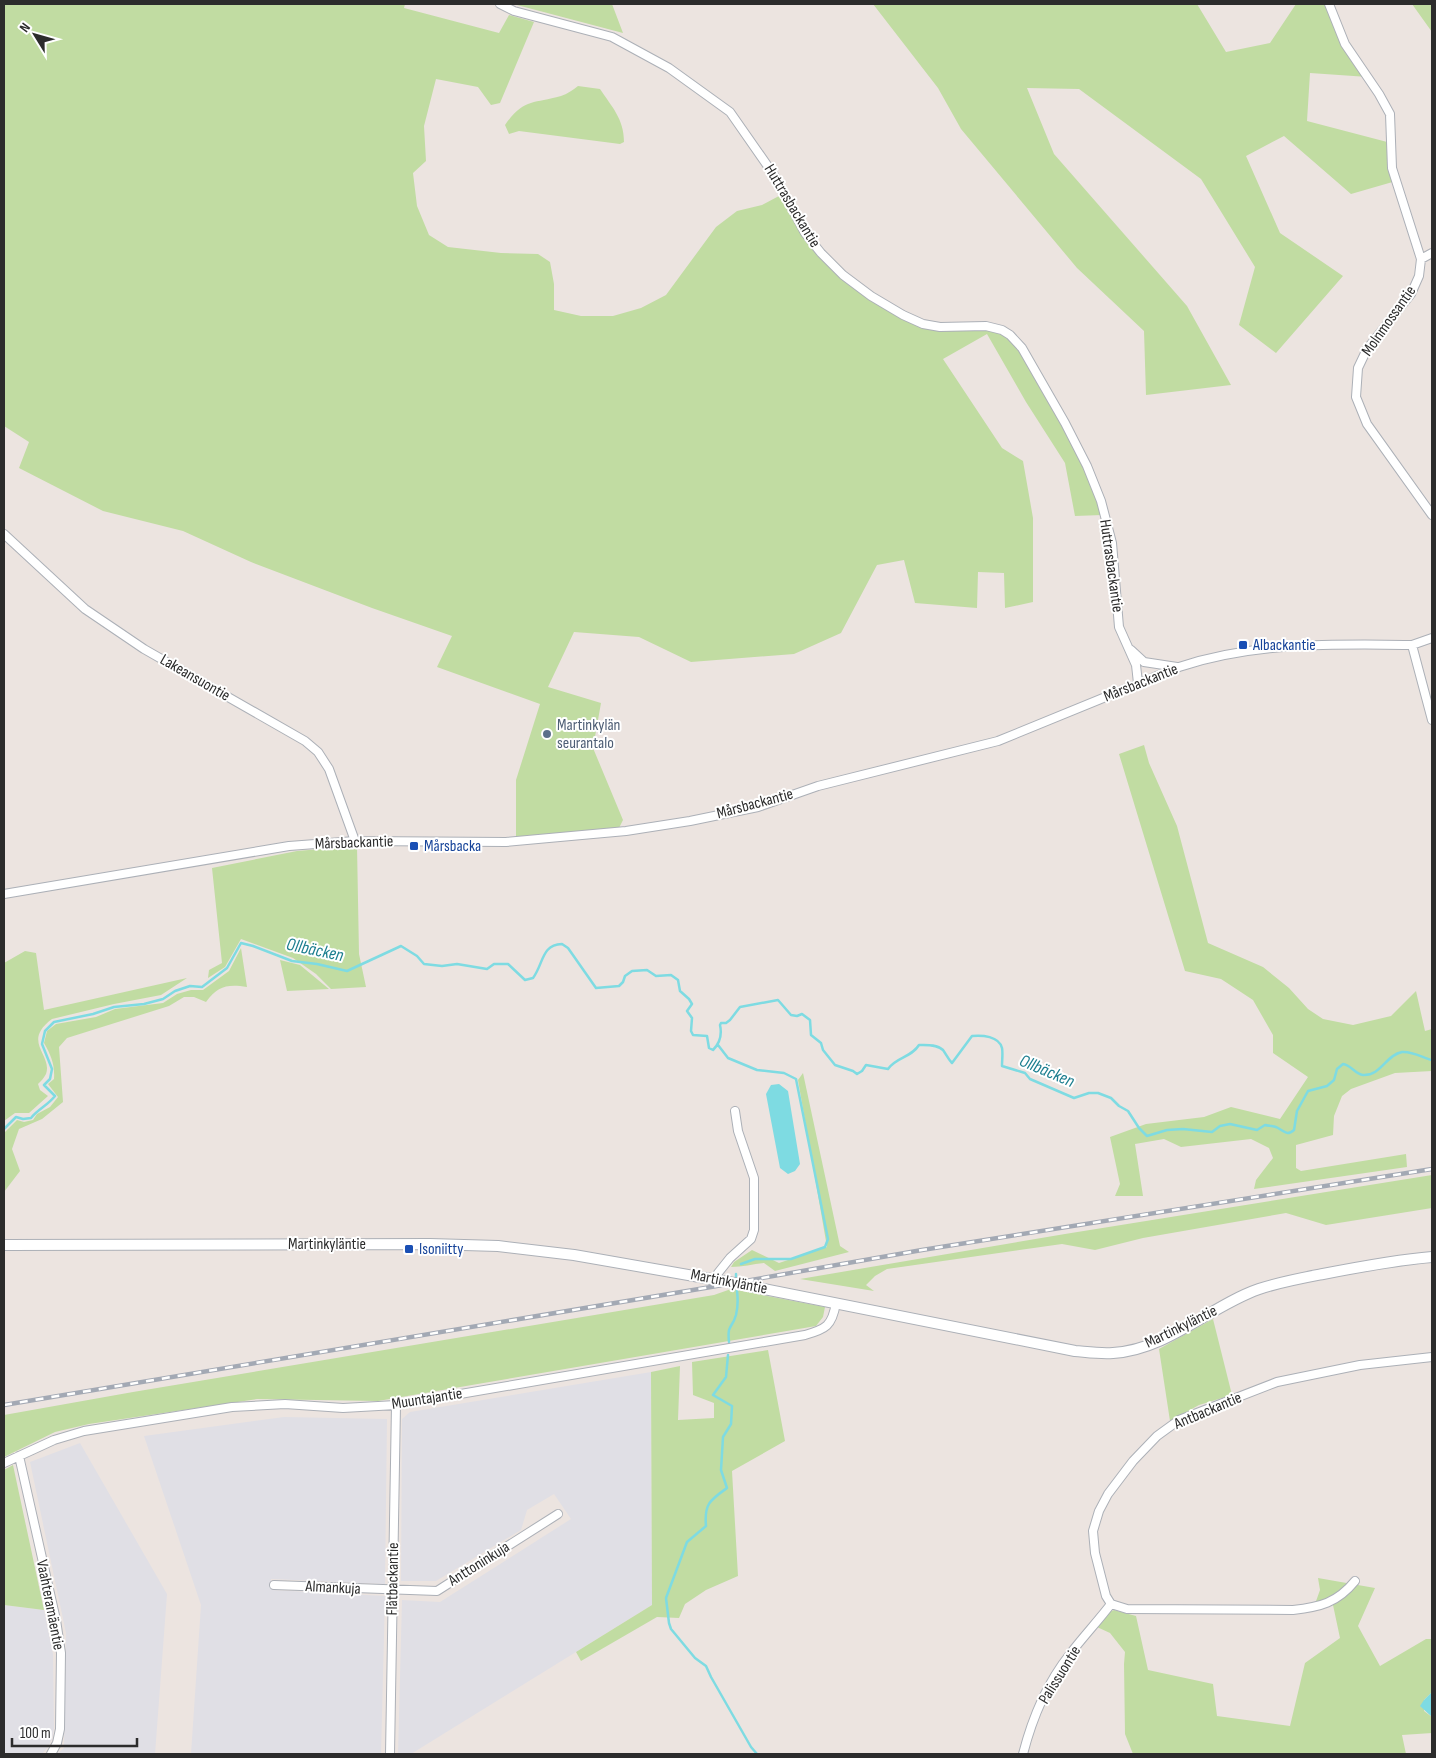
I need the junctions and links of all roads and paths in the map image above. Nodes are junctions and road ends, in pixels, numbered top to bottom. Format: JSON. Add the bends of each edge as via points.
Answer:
{"nodes":[{"id":1,"x":500,"y":4,"type":"edge"},
{"id":2,"x":1329,"y":4,"type":"edge"},
{"id":3,"x":1432,"y":253,"type":"edge"},
{"id":4,"x":1421,"y":259,"type":"junction"},
{"id":5,"x":1432,"y":515,"type":"edge"},
{"id":6,"x":4,"y":534,"type":"edge"},
{"id":7,"x":1432,"y":638,"type":"edge"},
{"id":8,"x":1412,"y":645,"type":"junction"},
{"id":9,"x":1129,"y":649,"type":"junction"},
{"id":10,"x":1179,"y":667,"type":"junction"},
{"id":11,"x":1138,"y":683,"type":"junction"},
{"id":12,"x":1432,"y":720,"type":"edge"},
{"id":13,"x":355,"y":841,"type":"junction"},
{"id":14,"x":4,"y":894,"type":"edge"},
{"id":15,"x":734,"y":1111,"type":"dead end"},
{"id":16,"x":4,"y":1245,"type":"edge"},
{"id":17,"x":1432,"y":1257,"type":"edge"},
{"id":18,"x":716,"y":1280,"type":"junction"},
{"id":19,"x":836,"y":1303,"type":"junction"},
{"id":20,"x":1432,"y":1357,"type":"edge"},
{"id":21,"x":396,"y":1405,"type":"junction"},
{"id":22,"x":19,"y":1456,"type":"junction"},
{"id":23,"x":4,"y":1463,"type":"edge"},
{"id":24,"x":558,"y":1514,"type":"dead end"},
{"id":25,"x":1356,"y":1581,"type":"dead end"},
{"id":26,"x":274,"y":1585,"type":"dead end"},
{"id":27,"x":393,"y":1590,"type":"junction"},
{"id":28,"x":1111,"y":1604,"type":"junction"},
{"id":29,"x":51,"y":1754,"type":"edge"},
{"id":30,"x":390,"y":1754,"type":"edge"},
{"id":31,"x":1023,"y":1754,"type":"edge"}],
"edges":[{"from":1,"to":9,"type":"street","name":"Huttrasbackantie","via":[[514,11],[612,37],[669,68],[730,112],[774,175],[805,233],[821,254],[842,275],[871,296],[923,324],[986,326],[1010,335],[1022,348],[1088,466],[1112,543],[1119,627]]},
{"from":2,"to":4,"type":"street","name":"Molnmossantie","via":[[1344,44],[1390,114],[1392,168]]},
{"from":3,"to":4,"type":"street"},
{"from":4,"to":5,"type":"street","name":"Molnmossantie","via":[[1419,276],[1411,294],[1367,349],[1358,368],[1356,397],[1367,424]]},
{"from":6,"to":13,"type":"street","name":"Lakeansuontie","via":[[93,614],[144,649],[305,741],[318,752],[329,769]]},
{"from":7,"to":8,"type":"street"},
{"from":8,"to":10,"type":"street","name":"Mårsbackantie","via":[[1266,648],[1235,652]]},
{"from":8,"to":12,"type":"street"},
{"from":9,"to":10,"type":"street","via":[[1144,662]]},
{"from":9,"to":11,"type":"street","name":"Huttrasbackantie","via":[[1136,665]]},
{"from":10,"to":11,"type":"street","name":"Mårsbackantie"},
{"from":11,"to":13,"type":"street","name":"Mårsbackantie","via":[[998,740],[818,786],[758,807],[690,821],[626,831],[506,842]]},
{"from":13,"to":14,"type":"street","name":"Mårsbackantie","via":[[289,846]]},
{"from":15,"to":18,"type":"street","via":[[754,1178],[754,1230],[751,1239],[730,1258]]},
{"from":16,"to":18,"type":"street","name":"Martinkyläntie","via":[[498,1246],[574,1255]]},
{"from":17,"to":19,"type":"street","name":"Martinkyläntie","via":[[1360,1266],[1260,1289],[1156,1342],[1115,1353],[1075,1351]]},
{"from":18,"to":19,"type":"street","name":"Martinkyläntie"},
{"from":19,"to":21,"type":"street","name":"Muuntajantie","via":[[834,1315],[826,1327],[805,1335]]},
{"from":20,"to":28,"type":"street","name":"Antbackantie","via":[[1360,1365],[1276,1382],[1179,1420],[1157,1436],[1108,1494],[1093,1531],[1100,1576]]},
{"from":21,"to":22,"type":"street","name":"Muuntajantie","via":[[343,1408],[261,1404],[232,1407],[84,1431]]},
{"from":21,"to":27,"type":"street","name":"Flätbackantie"},
{"from":22,"to":23,"type":"street","name":"Muuntajantie"},
{"from":22,"to":29,"type":"street","name":"Vaahteramäentie","via":[[61,1653],[60,1729]]},
{"from":24,"to":27,"type":"street","name":"Anttoninkuja","via":[[437,1591]]},
{"from":25,"to":28,"type":"street","via":[[1334,1601],[1314,1608],[1293,1610],[1144,1610]]},
{"from":26,"to":27,"type":"street","name":"Almankuja"},
{"from":27,"to":30,"type":"street","name":"Flätbackantie"},
{"from":28,"to":31,"type":"street","name":"Palissuontie","via":[[1053,1679],[1036,1714]]}]}
